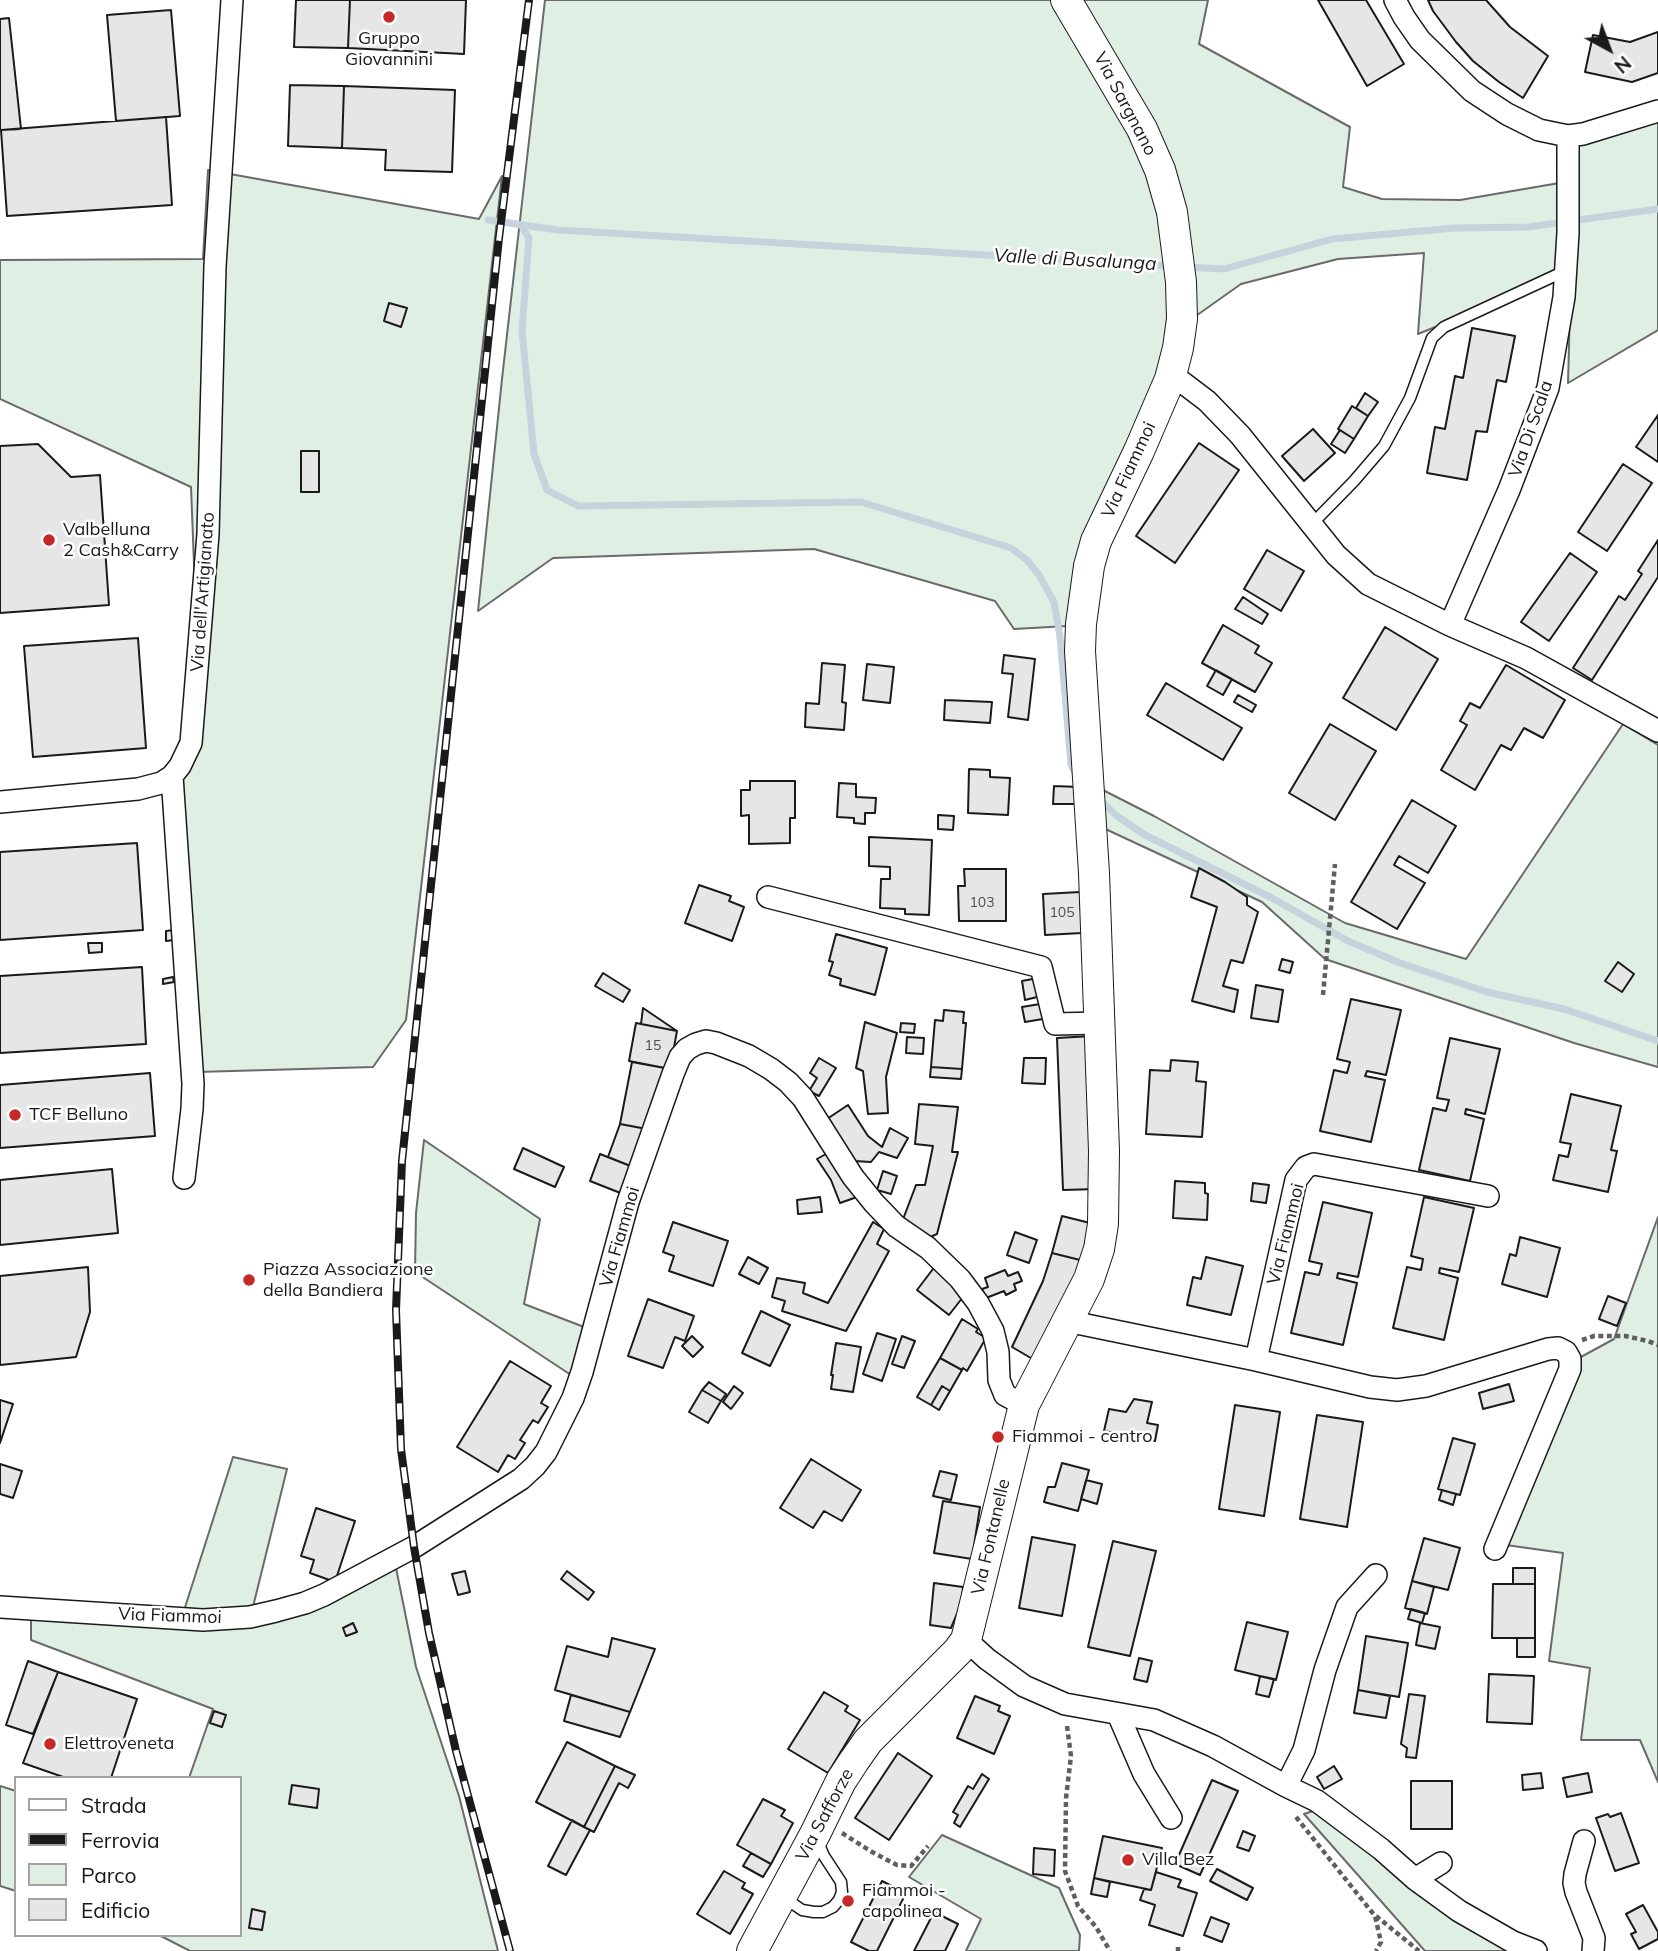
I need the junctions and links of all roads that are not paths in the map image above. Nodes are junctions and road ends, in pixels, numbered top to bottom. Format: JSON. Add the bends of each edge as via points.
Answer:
{"nodes":[{"id":1,"x":232,"y":0,"type":"edge"},
{"id":2,"x":1066,"y":0,"type":"edge"},
{"id":3,"x":1395,"y":0,"type":"edge"},
{"id":4,"x":1658,"y":111,"type":"edge"},
{"id":5,"x":1567,"y":136,"type":"junction"},
{"id":6,"x":1566,"y":271,"type":"junction"},
{"id":7,"x":1170,"y":379,"type":"junction"},
{"id":8,"x":1312,"y":524,"type":"junction"},
{"id":9,"x":1450,"y":625,"type":"junction"},
{"id":10,"x":1658,"y":731,"type":"edge"},
{"id":11,"x":172,"y":776,"type":"junction"},
{"id":12,"x":0,"y":802,"type":"edge"},
{"id":13,"x":768,"y":897,"type":"dead end"},
{"id":14,"x":1099,"y":1023,"type":"junction"},
{"id":15,"x":184,"y":1178,"type":"dead end"},
{"id":16,"x":1488,"y":1196,"type":"dead end"},
{"id":17,"x":1068,"y":1321,"type":"junction"},
{"id":18,"x":1256,"y":1360,"type":"junction"},
{"id":19,"x":1024,"y":1405,"type":"junction"},
{"id":20,"x":1496,"y":1549,"type":"dead end"},
{"id":21,"x":1377,"y":1575,"type":"dead end"},
{"id":22,"x":0,"y":1606,"type":"edge"},
{"id":23,"x":956,"y":1651,"type":"junction"},
{"id":24,"x":1118,"y":1714,"type":"junction"},
{"id":25,"x":1286,"y":1786,"type":"junction"},
{"id":26,"x":1171,"y":1818,"type":"dead end"},
{"id":27,"x":819,"y":1825,"type":"junction"},
{"id":28,"x":1584,"y":1841,"type":"dead end"},
{"id":29,"x":1441,"y":1863,"type":"dead end"},
{"id":30,"x":1415,"y":1879,"type":"junction"},
{"id":31,"x":786,"y":1890,"type":"junction"},
{"id":32,"x":752,"y":1951,"type":"edge"},
{"id":33,"x":1536,"y":1951,"type":"edge"},
{"id":34,"x":1593,"y":1951,"type":"edge"}],
"edges":[{"from":1,"to":11,"type":"street","name":"Via dell'Artigianato","via":[[215,266],[202,617],[191,743]]},
{"from":2,"to":7,"type":"street","name":"Via Sargnano","via":[[1142,129],[1172,212],[1182,319]]},
{"from":3,"to":5,"type":"street","via":[[1420,40],[1472,91],[1539,130]]},
{"from":4,"to":5,"type":"street"},
{"from":5,"to":6,"type":"street","name":"Via Di Scala"},
{"from":6,"to":8,"type":"lane","via":[[1444,327],[1432,338],[1410,398],[1384,446]]},
{"from":6,"to":9,"type":"street","name":"Via Di Scala","via":[[1548,388]]},
{"from":7,"to":8,"type":"street","via":[[1182,382],[1207,401]]},
{"from":7,"to":14,"type":"street","name":"Via Fiammoi","via":[[1096,541],[1081,624]]},
{"from":8,"to":9,"type":"street","via":[[1336,555],[1368,584]]},
{"from":9,"to":10,"type":"street","via":[[1526,658]]},
{"from":11,"to":12,"type":"street","via":[[138,789]]},
{"from":11,"to":15,"type":"street","via":[[192,1059]]},
{"from":13,"to":14,"type":"street","via":[[1041,967],[1055,1024]]},
{"from":14,"to":17,"type":"street","name":"Via Fiammoi","via":[[1103,1224],[1089,1279]]},
{"from":16,"to":18,"type":"street","name":"Via Fiammoi","via":[[1314,1164],[1306,1167],[1296,1181]]},
{"from":17,"to":18,"type":"street"},
{"from":17,"to":19,"type":"street","name":"Via Fiammoi"},
{"from":18,"to":20,"type":"street","via":[[1397,1390],[1426,1386],[1548,1349],[1566,1352],[1570,1368]]},
{"from":19,"to":22,"type":"street","name":"Via Fiammoi","via":[[1004,1395],[993,1331],[978,1303],[928,1248],[896,1226],[874,1203],[803,1098],[749,1056],[706,1041],[680,1057],[628,1202],[573,1398],[546,1452],[521,1479],[414,1547],[324,1595],[276,1611],[203,1620]]},
{"from":19,"to":23,"type":"street","name":"Via Fontanelle"},
{"from":21,"to":25,"type":"street","via":[[1347,1607],[1304,1750]]},
{"from":23,"to":24,"type":"street","via":[[987,1659],[1024,1686],[1065,1704]]},
{"from":23,"to":27,"type":"street","name":"Via Safforze","via":[[868,1741]]},
{"from":24,"to":25,"type":"street","via":[[1154,1720]]},
{"from":24,"to":26,"type":"street","via":[[1144,1774]]},
{"from":25,"to":30,"type":"street","via":[[1317,1801]]},
{"from":27,"to":31,"type":"street","name":"Via Safforze"},
{"from":27,"to":31,"type":"lane","via":[[819,1846],[841,1882],[839,1900],[823,1912],[802,1910]]},
{"from":28,"to":34,"type":"street","via":[[1574,1883],[1594,1938]]},
{"from":29,"to":30,"type":"street"},
{"from":30,"to":33,"type":"street","via":[[1459,1911]]},
{"from":31,"to":32,"type":"street","name":"Via Safforze"}]}
